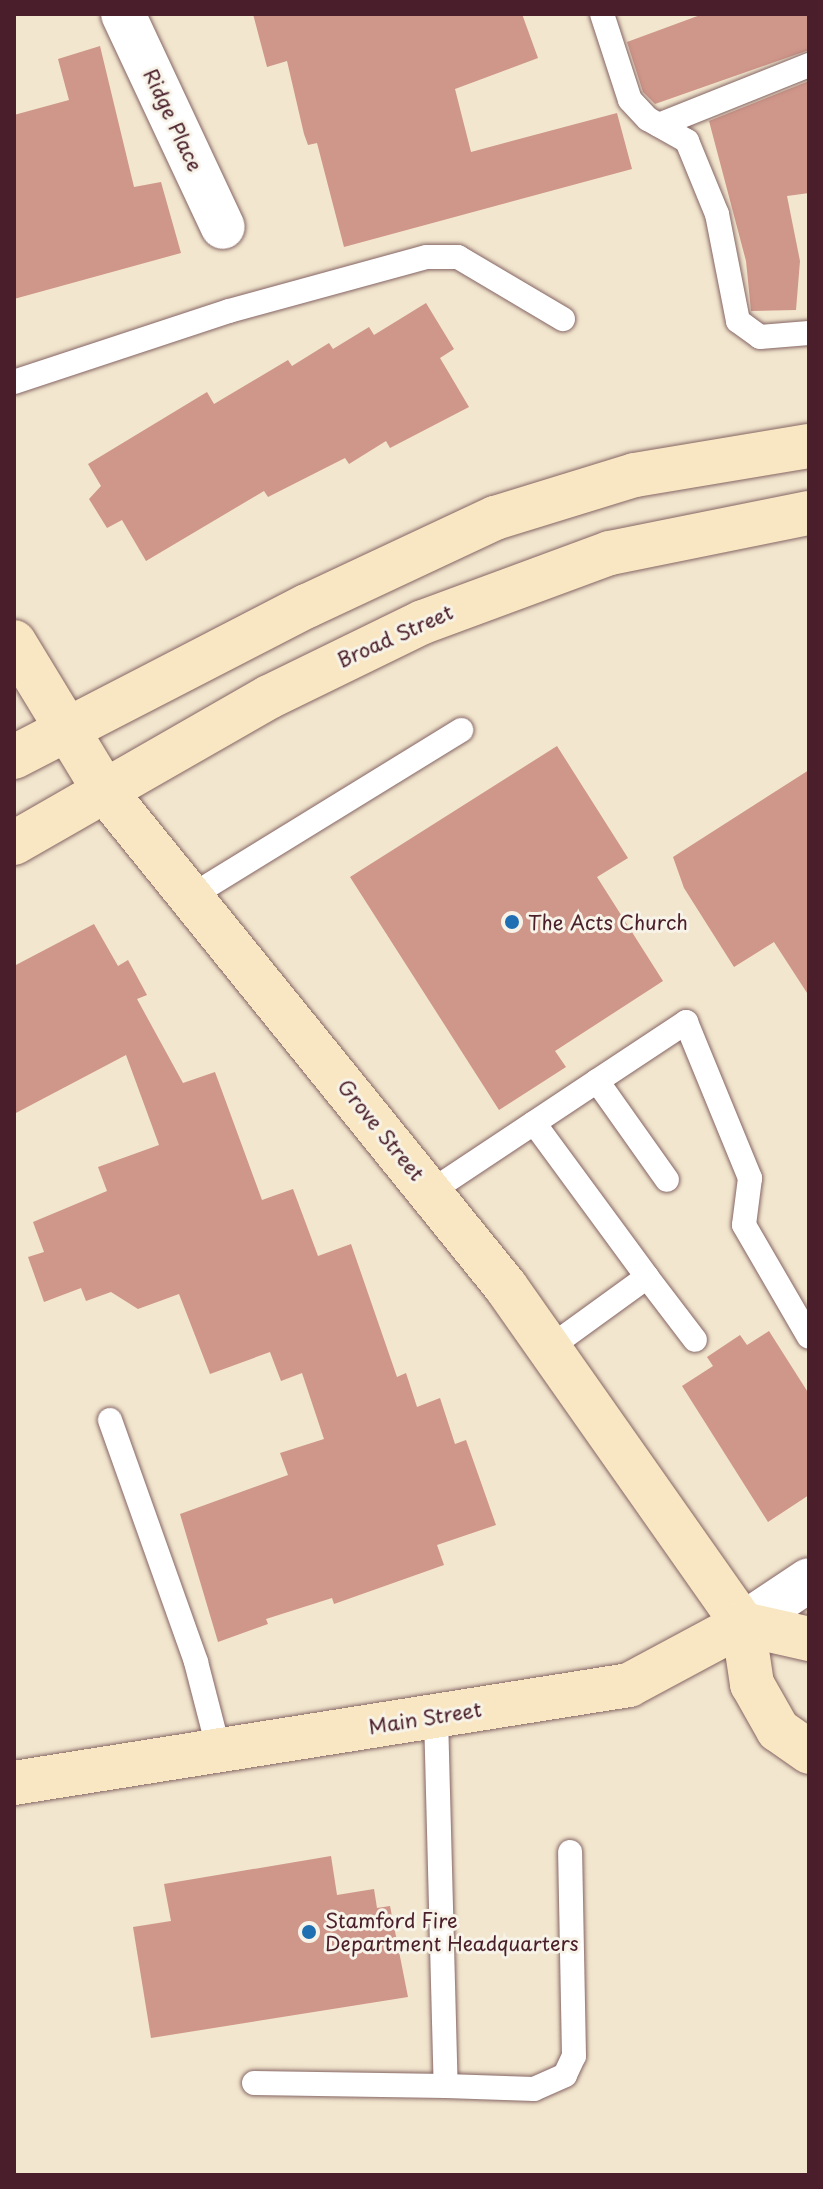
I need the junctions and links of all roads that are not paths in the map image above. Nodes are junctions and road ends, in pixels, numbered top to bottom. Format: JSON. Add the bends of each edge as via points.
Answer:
{"nodes":[{"id":1,"x":123,"y":14,"type":"edge"},
{"id":2,"x":602,"y":14,"type":"edge"},
{"id":3,"x":809,"y":65,"type":"edge"},
{"id":4,"x":659,"y":125,"type":"junction"},
{"id":5,"x":223,"y":227,"type":"dead end"},
{"id":6,"x":563,"y":319,"type":"dead end"},
{"id":7,"x":809,"y":333,"type":"edge"},
{"id":8,"x":14,"y":382,"type":"edge"},
{"id":9,"x":809,"y":446,"type":"edge"},
{"id":10,"x":809,"y":513,"type":"edge"},
{"id":11,"x":14,"y":642,"type":"edge"},
{"id":12,"x":67,"y":730,"type":"junction"},
{"id":13,"x":461,"y":730,"type":"dead end"},
{"id":14,"x":14,"y":757,"type":"edge"},
{"id":15,"x":104,"y":790,"type":"junction"},
{"id":16,"x":14,"y":843,"type":"edge"},
{"id":17,"x":193,"y":895,"type":"junction"},
{"id":18,"x":597,"y":1081,"type":"junction"},
{"id":19,"x":534,"y":1123,"type":"junction"},
{"id":20,"x":667,"y":1180,"type":"dead end"},
{"id":21,"x":430,"y":1192,"type":"junction"},
{"id":22,"x":647,"y":1277,"type":"junction"},
{"id":23,"x":809,"y":1337,"type":"edge"},
{"id":24,"x":695,"y":1340,"type":"dead end"},
{"id":25,"x":549,"y":1348,"type":"junction"},
{"id":26,"x":110,"y":1420,"type":"dead end"},
{"id":27,"x":809,"y":1580,"type":"edge"},
{"id":28,"x":743,"y":1624,"type":"junction"},
{"id":29,"x":809,"y":1639,"type":"edge"},
{"id":30,"x":436,"y":1716,"type":"junction"},
{"id":31,"x":219,"y":1751,"type":"junction"},
{"id":32,"x":809,"y":1752,"type":"edge"},
{"id":33,"x":14,"y":1783,"type":"edge"},
{"id":34,"x":570,"y":1852,"type":"dead end"},
{"id":35,"x":254,"y":2083,"type":"dead end"},
{"id":36,"x":446,"y":2086,"type":"junction"}],
"edges":[{"from":1,"to":5,"type":"street","name":"Ridge Place"},
{"from":2,"to":4,"type":"lane","via":[[630,100]]},
{"from":3,"to":4,"type":"lane"},
{"from":4,"to":7,"type":"lane","via":[[687,141],[711,200],[738,321],[760,337]]},
{"from":6,"to":8,"type":"lane","via":[[458,257],[427,257],[229,311]]},
{"from":9,"to":12,"type":"main road","via":[[635,475],[495,518],[307,606]]},
{"from":10,"to":15,"type":"main road","name":"Broad Street","via":[[610,553],[437,617],[339,660]]},
{"from":11,"to":12,"type":"main road","name":"Grove Street"},
{"from":12,"to":14,"type":"main road"},
{"from":12,"to":15,"type":"main road","name":"Grove Street"},
{"from":13,"to":17,"type":"lane"},
{"from":15,"to":16,"type":"main road","name":"Broad Street"},
{"from":15,"to":17,"type":"main road","name":"Grove Street"},
{"from":17,"to":21,"type":"main road","name":"Grove Street"},
{"from":18,"to":19,"type":"lane"},
{"from":18,"to":20,"type":"lane"},
{"from":18,"to":23,"type":"lane","via":[[686,1022],[750,1178],[744,1225]]},
{"from":19,"to":21,"type":"lane"},
{"from":19,"to":22,"type":"lane"},
{"from":21,"to":25,"type":"main road","name":"Grove Street"},
{"from":22,"to":24,"type":"lane"},
{"from":22,"to":25,"type":"lane"},
{"from":25,"to":28,"type":"main road","name":"Grove Street"},
{"from":26,"to":31,"type":"lane","via":[[196,1662]]},
{"from":27,"to":28,"type":"street","name":"Main Street"},
{"from":28,"to":29,"type":"main road"},
{"from":28,"to":30,"type":"main road","name":"Main Street","via":[[629,1685]]},
{"from":28,"to":32,"type":"main road","name":"Grove Street","via":[[752,1684],[778,1730]]},
{"from":30,"to":31,"type":"main road","name":"Main Street"},
{"from":30,"to":36,"type":"lane"},
{"from":31,"to":33,"type":"main road","name":"Main Street"},
{"from":34,"to":36,"type":"lane","via":[[574,2056],[565,2075],[534,2089]]},
{"from":35,"to":36,"type":"lane"}]}
